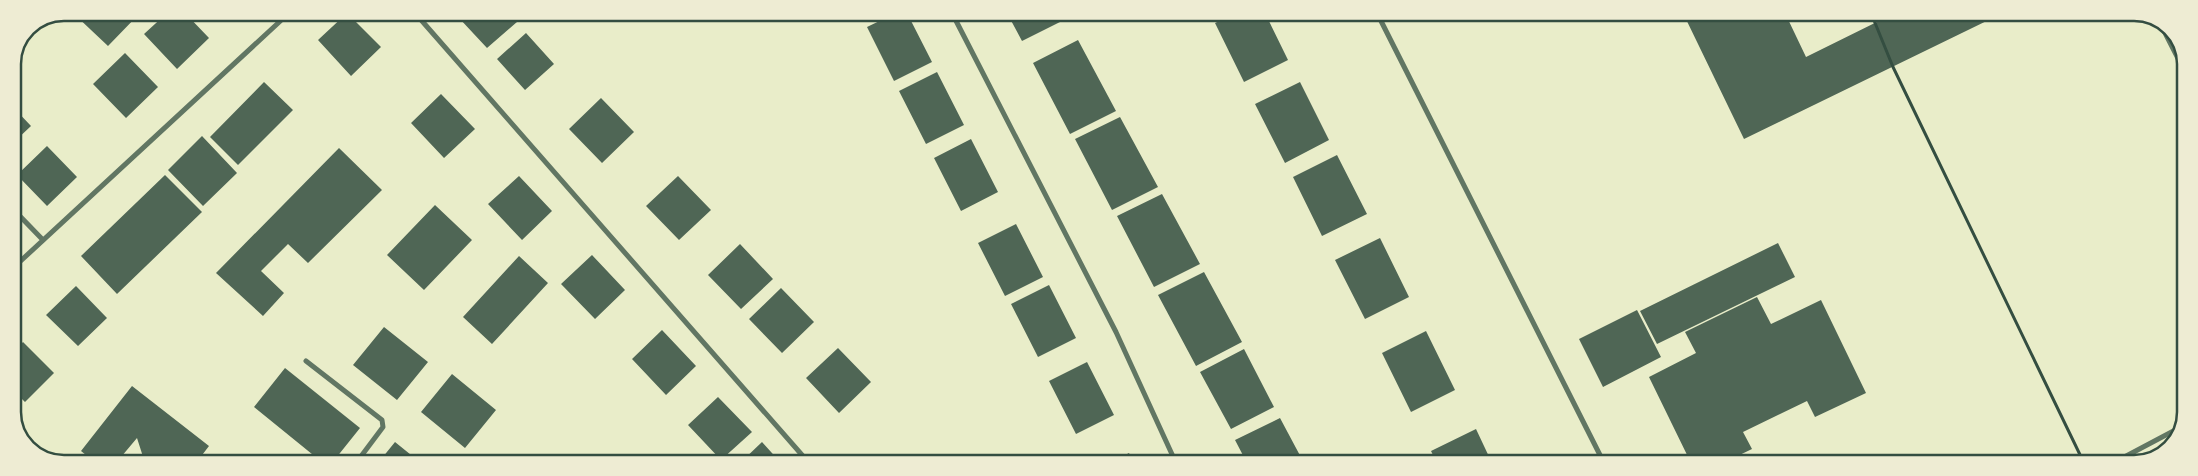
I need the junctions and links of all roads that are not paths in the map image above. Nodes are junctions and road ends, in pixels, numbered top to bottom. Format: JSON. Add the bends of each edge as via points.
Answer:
{"nodes":[{"id":1,"x":280,"y":21,"type":"edge"},
{"id":2,"x":422,"y":21,"type":"edge"},
{"id":3,"x":956,"y":21,"type":"edge"},
{"id":4,"x":1381,"y":21,"type":"edge"},
{"id":5,"x":21,"y":217,"type":"edge"},
{"id":6,"x":43,"y":240,"type":"junction"},
{"id":7,"x":21,"y":261,"type":"edge"},
{"id":8,"x":306,"y":361,"type":"dead end"},
{"id":9,"x":2171,"y":432,"type":"edge"},
{"id":10,"x":362,"y":455,"type":"edge"},
{"id":11,"x":802,"y":455,"type":"edge"},
{"id":12,"x":1172,"y":455,"type":"edge"},
{"id":13,"x":1600,"y":455,"type":"edge"},
{"id":14,"x":2130,"y":455,"type":"edge"}],
"edges":[{"from":1,"to":6,"type":"street"},
{"from":2,"to":11,"type":"street"},
{"from":3,"to":12,"type":"street","via":[[1116,332]]},
{"from":4,"to":13,"type":"street"},
{"from":5,"to":6,"type":"street"},
{"from":6,"to":7,"type":"street"},
{"from":8,"to":10,"type":"street","via":[[382,420],[383,426],[377,437]]},
{"from":9,"to":14,"type":"street"}]}
